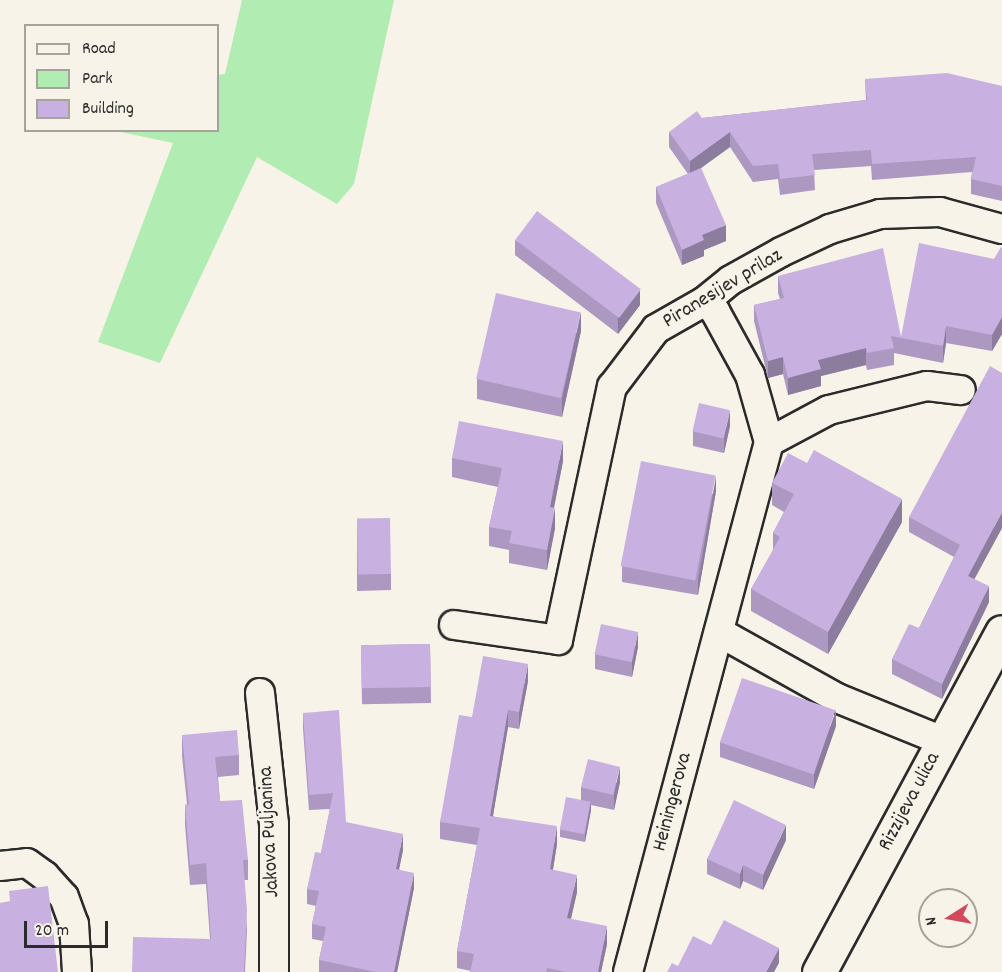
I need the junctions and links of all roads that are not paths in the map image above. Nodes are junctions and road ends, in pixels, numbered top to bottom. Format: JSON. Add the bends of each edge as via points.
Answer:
{"nodes":[{"id":1,"x":1002,"y":229,"type":"edge"},
{"id":2,"x":705,"y":301,"type":"junction"},
{"id":3,"x":961,"y":390,"type":"dead end"},
{"id":4,"x":769,"y":442,"type":"junction"},
{"id":5,"x":454,"y":625,"type":"dead end"},
{"id":6,"x":719,"y":632,"type":"junction"},
{"id":7,"x":1002,"y":632,"type":"edge"},
{"id":8,"x":260,"y":693,"type":"dead end"},
{"id":9,"x":943,"y":741,"type":"junction"},
{"id":10,"x":0,"y":866,"type":"edge"},
{"id":11,"x":77,"y":972,"type":"edge"},
{"id":12,"x":274,"y":972,"type":"edge"},
{"id":13,"x":627,"y":972,"type":"edge"},
{"id":14,"x":819,"y":972,"type":"edge"}],
"edges":[{"from":1,"to":2,"type":"street","name":"Piranesijev prilaz","via":[[940,212],[880,214],[781,252],[731,280]]},
{"from":2,"to":4,"type":"street","via":[[715,311],[750,375]]},
{"from":2,"to":5,"type":"street","name":"Piranesijev prilaz","via":[[656,329],[612,387],[558,640]]},
{"from":3,"to":4,"type":"street","via":[[927,386],[830,410]]},
{"from":4,"to":6,"type":"street","name":"Heiningerova"},
{"from":6,"to":9,"type":"street","via":[[837,698]]},
{"from":6,"to":13,"type":"street","name":"Heiningerova"},
{"from":7,"to":9,"type":"street","name":"Rizzijeva ulica"},
{"from":8,"to":12,"type":"street","name":"Jakova Puljanina","via":[[274,824]]},
{"from":9,"to":14,"type":"street","name":"Rizzijeva ulica"},
{"from":10,"to":11,"type":"street","via":[[27,863],[64,897],[75,924]]}]}
